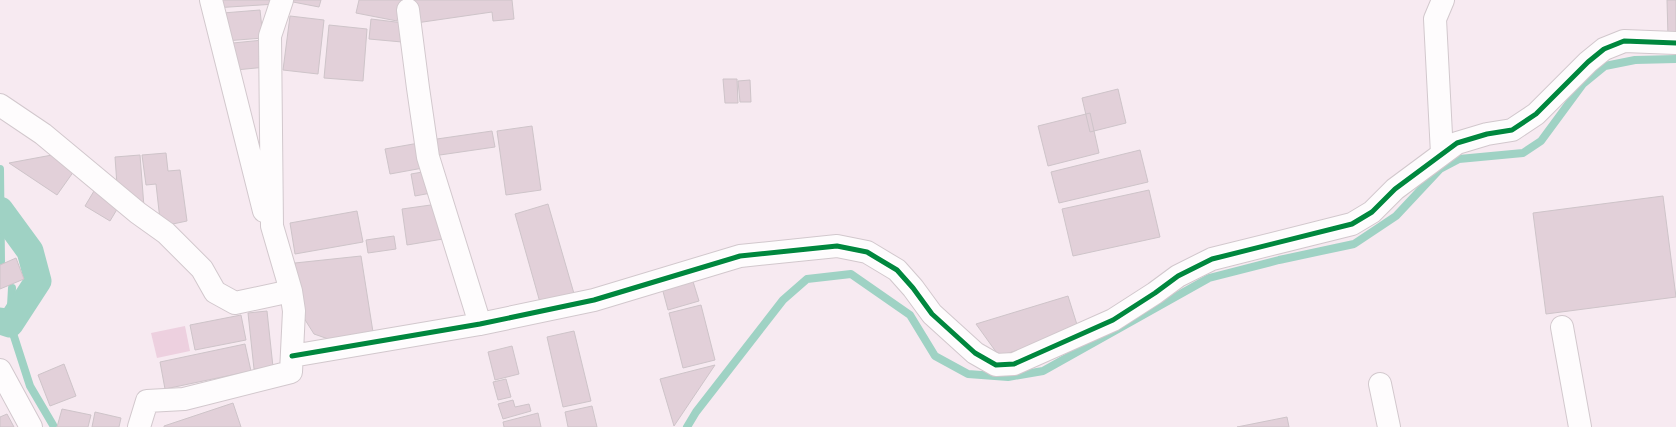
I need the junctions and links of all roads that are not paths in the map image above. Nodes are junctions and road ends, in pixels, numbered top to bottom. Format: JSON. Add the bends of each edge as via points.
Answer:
{"nodes":[{"id":1,"x":211,"y":0,"type":"edge"},
{"id":2,"x":282,"y":0,"type":"edge"},
{"id":3,"x":1443,"y":0,"type":"edge"},
{"id":4,"x":408,"y":10,"type":"dead end"},
{"id":5,"x":1676,"y":43,"type":"edge"},
{"id":6,"x":0,"y":105,"type":"edge"},
{"id":7,"x":1442,"y":154,"type":"junction"},
{"id":8,"x":272,"y":226,"type":"junction"},
{"id":9,"x":291,"y":291,"type":"junction"},
{"id":10,"x":480,"y":324,"type":"junction"},
{"id":11,"x":1562,"y":327,"type":"dead end"},
{"id":12,"x":292,"y":356,"type":"junction"},
{"id":13,"x":0,"y":370,"type":"edge"},
{"id":14,"x":1380,"y":384,"type":"dead end"},
{"id":15,"x":31,"y":427,"type":"edge"},
{"id":16,"x":139,"y":427,"type":"edge"},
{"id":17,"x":1389,"y":427,"type":"edge"},
{"id":18,"x":1580,"y":427,"type":"edge"}],
"edges":[{"from":1,"to":8,"type":"street","via":[[262,207]]},
{"from":2,"to":8,"type":"street","via":[[270,36]]},
{"from":3,"to":7,"type":"street","via":[[1435,19]]},
{"from":4,"to":10,"type":"street","via":[[428,157]]},
{"from":5,"to":7,"type":"street","via":[[1624,41],[1604,49],[1536,114],[1512,130],[1457,143]]},
{"from":6,"to":9,"type":"street","via":[[43,134],[166,233],[202,269],[215,292],[235,303]]},
{"from":7,"to":10,"type":"street","via":[[1395,189],[1372,212],[1352,224],[1212,259],[1178,276],[1113,320],[1014,364],[996,365],[975,353],[932,314],[896,270],[867,252],[837,246],[740,256],[594,300]]},
{"from":8,"to":9,"type":"street"},
{"from":9,"to":12,"type":"street","via":[[294,310]]},
{"from":10,"to":12,"type":"street"},
{"from":11,"to":18,"type":"street"},
{"from":12,"to":16,"type":"street","via":[[292,372],[184,399],[147,401]]},
{"from":13,"to":15,"type":"street"},
{"from":14,"to":17,"type":"street"}]}
